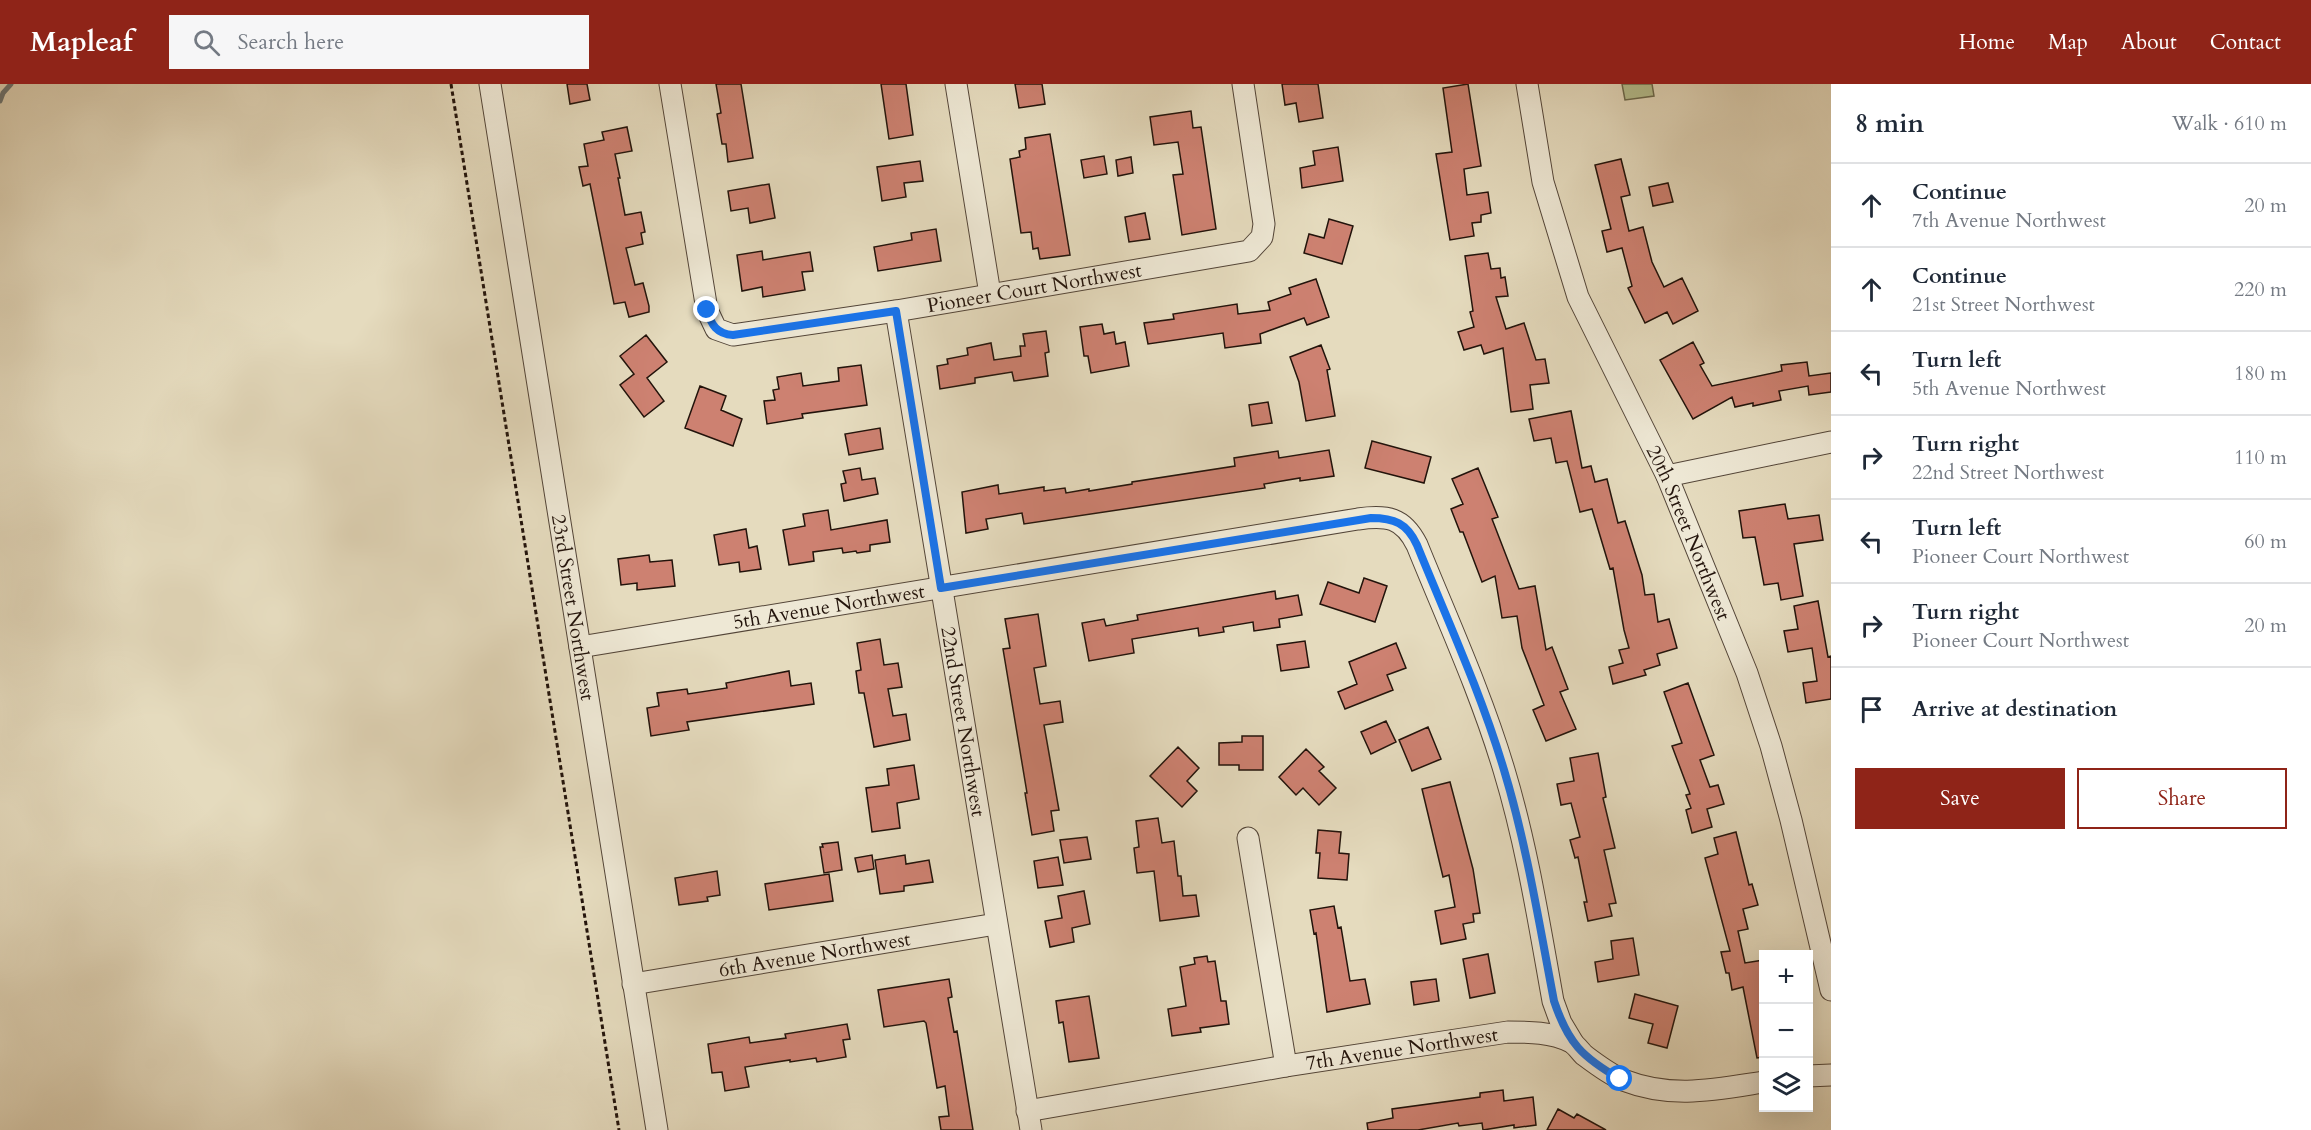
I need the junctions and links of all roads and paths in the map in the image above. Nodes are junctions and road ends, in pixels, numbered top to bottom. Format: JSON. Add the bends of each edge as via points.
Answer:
{"nodes":[{"id":1,"x":451,"y":84,"type":"edge"},
{"id":2,"x":490,"y":84,"type":"edge"},
{"id":3,"x":670,"y":84,"type":"edge"},
{"id":4,"x":956,"y":84,"type":"edge"},
{"id":5,"x":1243,"y":84,"type":"edge"},
{"id":6,"x":1527,"y":84,"type":"edge"},
{"id":7,"x":990,"y":294,"type":"junction"},
{"id":8,"x":896,"y":311,"type":"junction"},
{"id":9,"x":1831,"y":442,"type":"edge"},
{"id":10,"x":1668,"y":476,"type":"junction"},
{"id":11,"x":941,"y":588,"type":"junction"},
{"id":12,"x":580,"y":647,"type":"junction"},
{"id":13,"x":1248,"y":837,"type":"dead end"},
{"id":14,"x":996,"y":924,"type":"junction"},
{"id":15,"x":633,"y":984,"type":"junction"},
{"id":16,"x":1831,"y":990,"type":"edge"},
{"id":17,"x":1573,"y":1043,"type":"junction"},
{"id":18,"x":1286,"y":1066,"type":"junction"},
{"id":19,"x":1831,"y":1075,"type":"edge"},
{"id":20,"x":1813,"y":1076,"type":"edge"},
{"id":21,"x":1759,"y":1083,"type":"edge"},
{"id":22,"x":1029,"y":1120,"type":"edge"},
{"id":23,"x":619,"y":1130,"type":"edge"},
{"id":24,"x":657,"y":1130,"type":"edge"}],
"edges":[{"from":1,"to":23,"type":"path"},
{"from":2,"to":12,"type":"street","name":"23rd Street Northwest"},
{"from":3,"to":8,"type":"street","name":"Pioneer Court Northwest","via":[[707,310],[716,329],[729,335]]},
{"from":4,"to":7,"type":"street"},
{"from":5,"to":7,"type":"street","name":"Pioneer Court Northwest","via":[[1264,224],[1262,237],[1254,248],[1236,255]]},
{"from":6,"to":10,"type":"street","name":"20th Street Northwest","via":[[1543,182],[1578,297]]},
{"from":7,"to":8,"type":"street","name":"Pioneer Court Northwest"},
{"from":8,"to":11,"type":"street","name":"22nd Street Northwest"},
{"from":9,"to":10,"type":"street"},
{"from":10,"to":16,"type":"street","name":"20th Street Northwest","via":[[1747,673],[1771,746]]},
{"from":11,"to":12,"type":"street","name":"5th Avenue Northwest"},
{"from":11,"to":14,"type":"street","name":"22nd Street Northwest"},
{"from":11,"to":17,"type":"street","name":"5th Avenue Northwest","via":[[1358,519],[1398,521],[1417,545],[1503,768],[1522,832],[1554,1001]]},
{"from":12,"to":15,"type":"street","name":"23rd Street Northwest"},
{"from":13,"to":18,"type":"street"},
{"from":14,"to":15,"type":"street","name":"6th Avenue Northwest"},
{"from":14,"to":22,"type":"street","name":"22nd Street Northwest"},
{"from":15,"to":24,"type":"street","name":"23rd Street Northwest"},
{"from":17,"to":18,"type":"street","name":"7th Avenue Northwest","via":[[1545,1034],[1508,1032]]},
{"from":17,"to":21,"type":"street","name":"7th Avenue Northwest","via":[[1620,1079],[1661,1091],[1693,1092]]},
{"from":18,"to":22,"type":"street","name":"7th Avenue Northwest"},
{"from":19,"to":20,"type":"street"}]}
